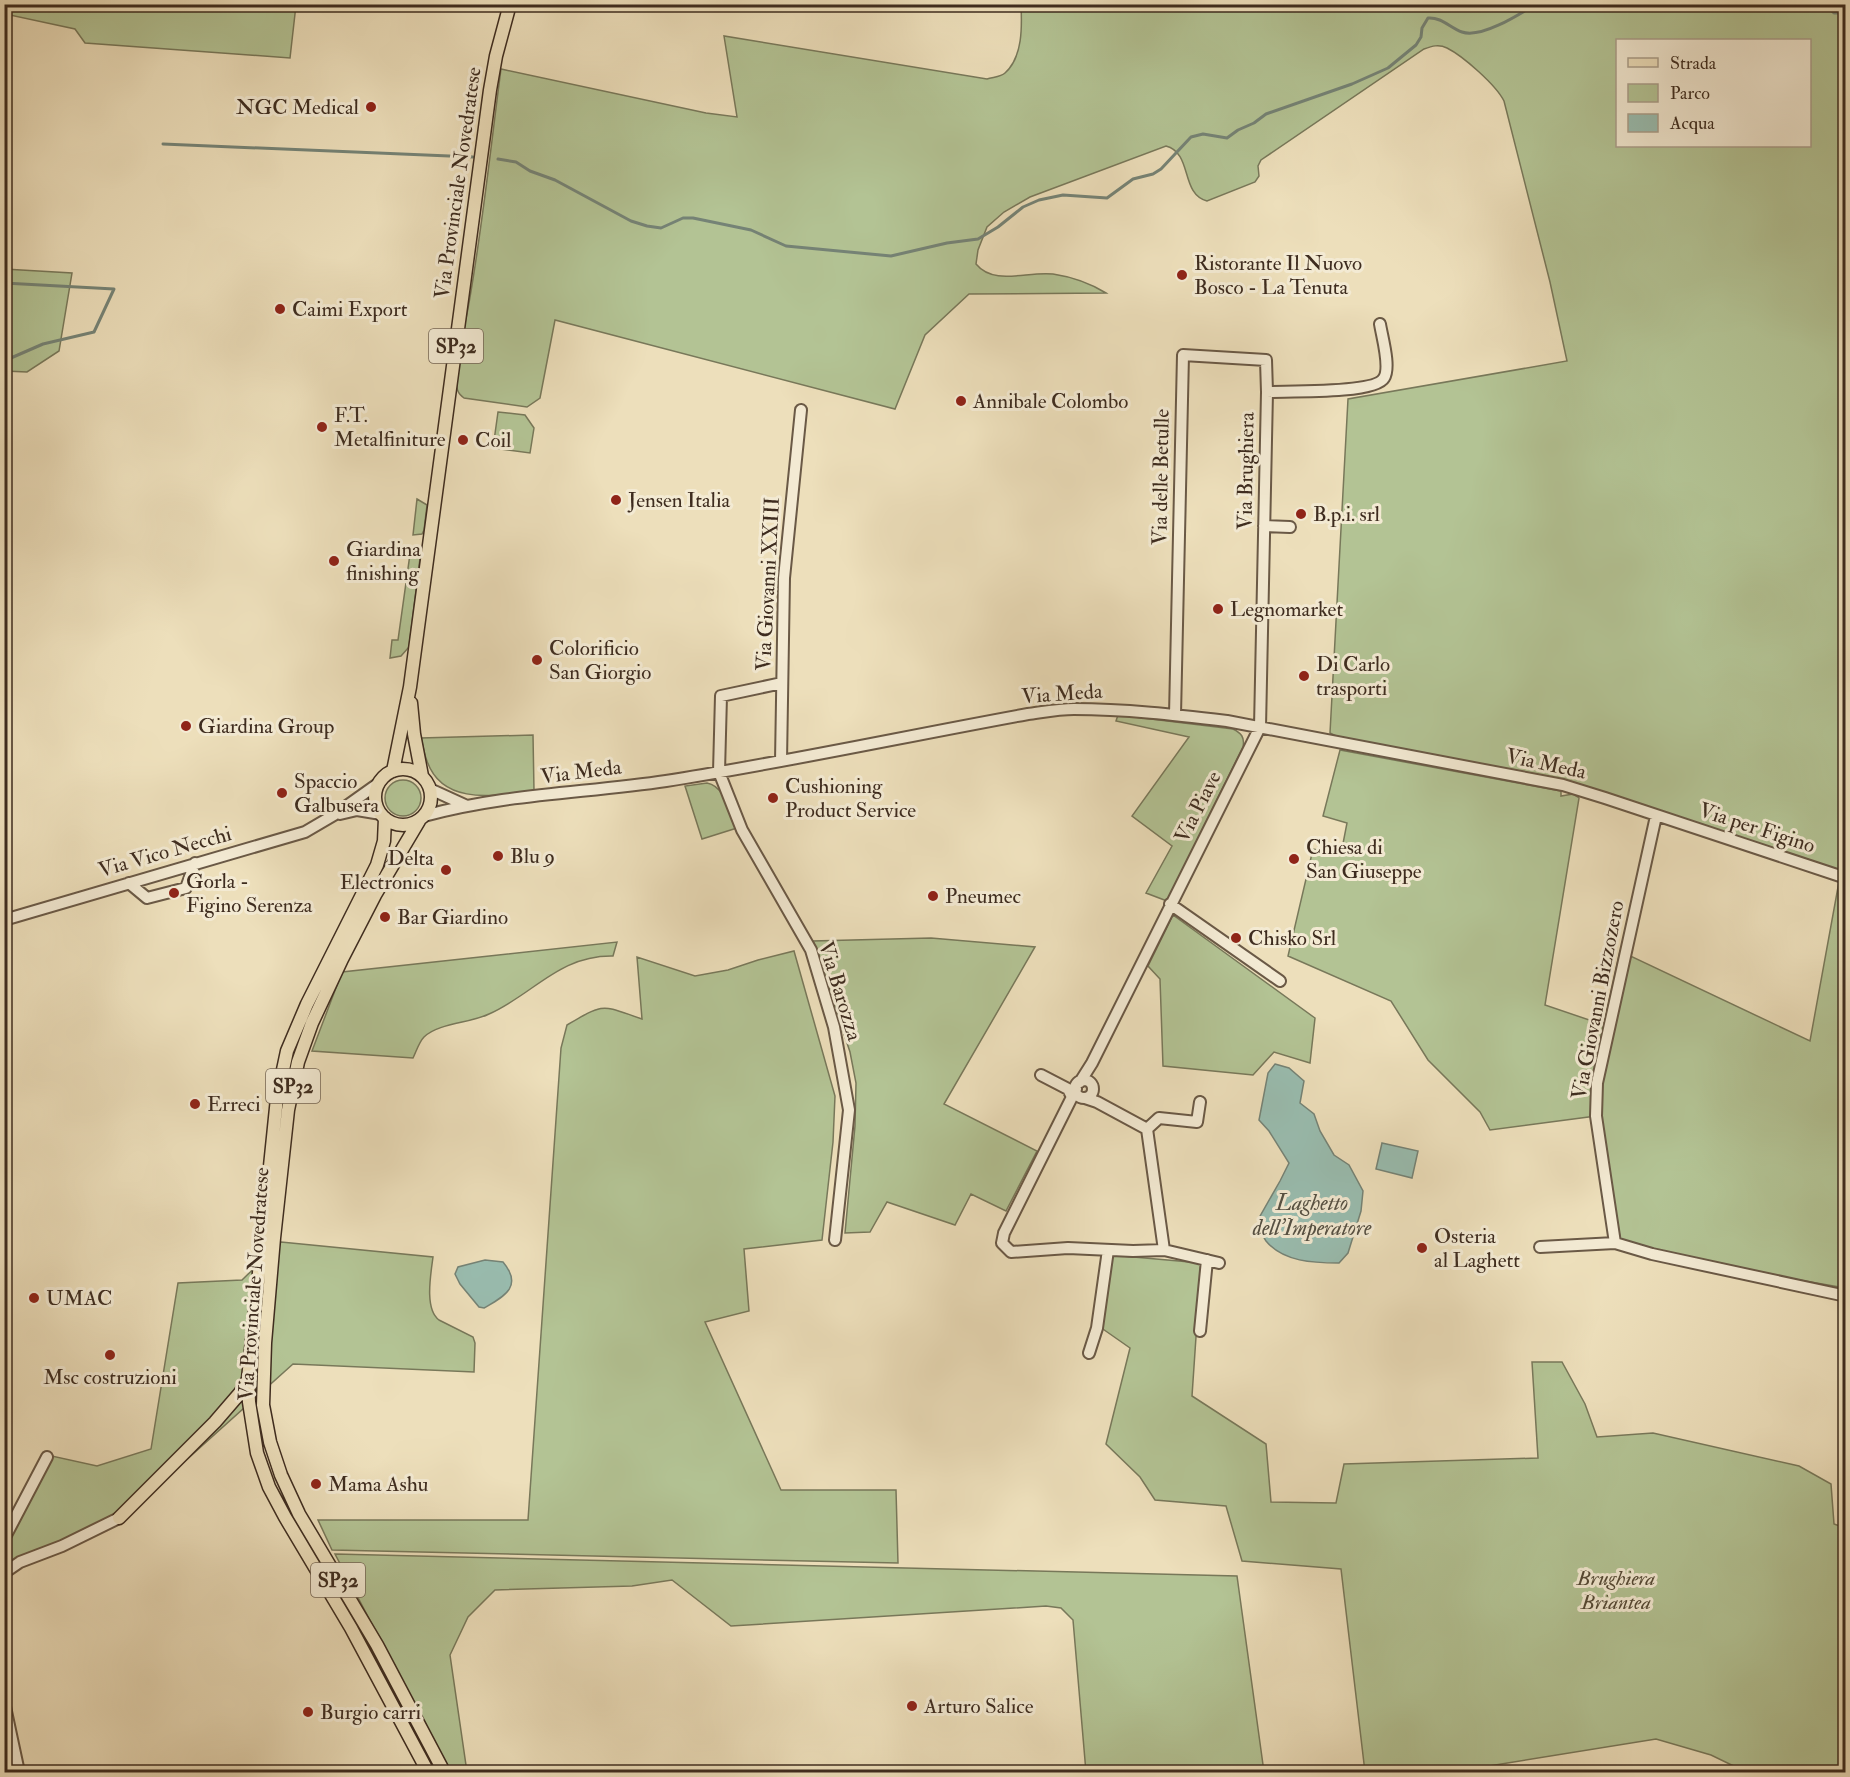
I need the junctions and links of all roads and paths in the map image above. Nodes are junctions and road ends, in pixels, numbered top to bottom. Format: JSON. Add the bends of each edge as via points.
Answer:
{"nodes":[{"id":1,"x":510,"y":6,"type":"edge"},
{"id":2,"x":1380,"y":324,"type":"dead end"},
{"id":3,"x":1267,"y":392,"type":"junction"},
{"id":4,"x":801,"y":411,"type":"dead end"},
{"id":5,"x":1264,"y":526,"type":"junction"},
{"id":6,"x":1290,"y":527,"type":"dead end"},
{"id":7,"x":782,"y":683,"type":"junction"},
{"id":8,"x":410,"y":687,"type":"junction"},
{"id":9,"x":1175,"y":714,"type":"junction"},
{"id":10,"x":1260,"y":727,"type":"junction"},
{"id":11,"x":781,"y":761,"type":"junction"},
{"id":12,"x":393,"y":771,"type":"junction"},
{"id":13,"x":720,"y":772,"type":"junction"},
{"id":14,"x":422,"y":776,"type":"junction"},
{"id":15,"x":379,"y":783,"type":"junction"},
{"id":16,"x":430,"y":789,"type":"junction"},
{"id":17,"x":465,"y":805,"type":"junction"},
{"id":18,"x":334,"y":815,"type":"junction"},
{"id":19,"x":383,"y":816,"type":"junction"},
{"id":20,"x":1656,"y":816,"type":"junction"},
{"id":21,"x":422,"y":818,"type":"junction"},
{"id":22,"x":195,"y":863,"type":"junction"},
{"id":23,"x":1845,"y":878,"type":"edge"},
{"id":24,"x":129,"y":883,"type":"junction"},
{"id":25,"x":1170,"y":904,"type":"junction"},
{"id":26,"x":4,"y":920,"type":"edge"},
{"id":27,"x":1280,"y":981,"type":"dead end"},
{"id":28,"x":1041,"y":1075,"type":"dead end"},
{"id":29,"x":1084,"y":1093,"type":"junction"},
{"id":30,"x":1200,"y":1101,"type":"dead end"},
{"id":31,"x":1147,"y":1129,"type":"junction"},
{"id":32,"x":836,"y":1240,"type":"dead end"},
{"id":33,"x":1615,"y":1243,"type":"junction"},
{"id":34,"x":1540,"y":1247,"type":"dead end"},
{"id":35,"x":1108,"y":1250,"type":"junction"},
{"id":36,"x":1164,"y":1250,"type":"junction"},
{"id":37,"x":1206,"y":1260,"type":"junction"},
{"id":38,"x":1219,"y":1263,"type":"dead end"},
{"id":39,"x":1845,"y":1296,"type":"edge"},
{"id":40,"x":1200,"y":1331,"type":"dead end"},
{"id":41,"x":1089,"y":1353,"type":"dead end"},
{"id":42,"x":248,"y":1380,"type":"junction"},
{"id":43,"x":47,"y":1457,"type":"dead end"},
{"id":44,"x":119,"y":1518,"type":"joint"},
{"id":45,"x":4,"y":1539,"type":"edge"},
{"id":46,"x":4,"y":1573,"type":"edge"},
{"id":47,"x":4,"y":1702,"type":"edge"},
{"id":48,"x":19,"y":1773,"type":"edge"},
{"id":49,"x":428,"y":1773,"type":"edge"},
{"id":50,"x":444,"y":1773,"type":"edge"}],
"edges":[{"from":1,"to":8,"type":"main road","name":"Via Provinciale Novedratese","number":"SP32","via":[[490,90]]},
{"from":2,"to":3,"type":"street","name":"Via Brughiera","via":[[1387,367],[1377,386]]},
{"from":3,"to":5,"type":"street","name":"Via Brughiera"},
{"from":3,"to":9,"type":"street","name":"Via delle Betulle","via":[[1266,360],[1183,355]]},
{"from":4,"to":7,"type":"street","name":"Via Giovanni XXIII","via":[[784,578]]},
{"from":5,"to":6,"type":"street"},
{"from":5,"to":10,"type":"street","name":"Via Brughiera"},
{"from":7,"to":11,"type":"street","name":"Via Giovanni XXIII"},
{"from":7,"to":13,"type":"street","via":[[721,693]]},
{"from":8,"to":12,"type":"main road","name":"Via Provinciale Novedratese","number":"SP32"},
{"from":8,"to":14,"type":"main road","name":"Via Provinciale Novedratese","number":"SP32"},
{"from":9,"to":10,"type":"street","name":"Via Meda"},
{"from":9,"to":11,"type":"street","name":"Via Meda","via":[[1072,709],[1028,714]]},
{"from":10,"to":20,"type":"street","name":"Via Meda","via":[[1563,785]]},
{"from":10,"to":25,"type":"street","name":"Via Piave"},
{"from":11,"to":13,"type":"street","name":"Via Meda"},
{"from":12,"to":14,"type":"main road","via":[[405,769]]},
{"from":12,"to":15,"type":"main road"},
{"from":13,"to":17,"type":"street","name":"Via Meda"},
{"from":13,"to":32,"type":"street","name":"Via Barozza","via":[[742,830],[811,950],[834,1027],[849,1110]]},
{"from":14,"to":16,"type":"main road"},
{"from":15,"to":18,"type":"street","name":"Via Vico Necchi"},
{"from":15,"to":19,"type":"main road","via":[[375,797]]},
{"from":16,"to":17,"type":"street"},
{"from":16,"to":21,"type":"main road","via":[[431,803]]},
{"from":17,"to":21,"type":"street","name":"Via Meda"},
{"from":18,"to":19,"type":"street","name":"Via Vico Necchi","via":[[357,810]]},
{"from":18,"to":22,"type":"street","name":"Via Vico Necchi","via":[[305,832]]},
{"from":19,"to":21,"type":"main road","via":[[401,825]]},
{"from":19,"to":42,"type":"main road","name":"Via Provinciale Novedratese","number":"SP32","via":[[384,841],[377,865],[287,1051],[277,1098]]},
{"from":20,"to":23,"type":"street","name":"Via per Figino"},
{"from":20,"to":33,"type":"street","name":"Via Giovanni Bizzozero","via":[[1597,1083],[1596,1116]]},
{"from":21,"to":50,"type":"main road","name":"Via Provinciale Novedratese","number":"SP32","via":[[342,959],[298,1062],[288,1110],[274,1238],[263,1405],[270,1442],[299,1514],[376,1645]]},
{"from":22,"to":24,"type":"street","name":"Via Vico Necchi"},
{"from":22,"to":24,"type":"street","via":[[186,888],[147,898]]},
{"from":24,"to":26,"type":"street","name":"Via Vico Necchi"},
{"from":25,"to":27,"type":"street"},
{"from":25,"to":29,"type":"street","name":"Via Piave","via":[[1087,1071]]},
{"from":28,"to":29,"type":"street"},
{"from":29,"to":31,"type":"street"},
{"from":29,"to":35,"type":"street","via":[[1004,1233],[1002,1243],[1011,1252]]},
{"from":30,"to":31,"type":"street","via":[[1197,1122],[1159,1118]]},
{"from":31,"to":36,"type":"street"},
{"from":33,"to":34,"type":"street"},
{"from":33,"to":39,"type":"street"},
{"from":35,"to":36,"type":"street"},
{"from":35,"to":41,"type":"street","via":[[1097,1328]]},
{"from":36,"to":37,"type":"street"},
{"from":37,"to":38,"type":"street"},
{"from":37,"to":40,"type":"street"},
{"from":42,"to":44,"type":"main road","via":[[215,1422]]},
{"from":42,"to":49,"type":"main road","name":"Via Provinciale Novedratese","number":"SP32","via":[[252,1429],[269,1487],[351,1628]]},
{"from":43,"to":45,"type":"street"},
{"from":44,"to":46,"type":"street","via":[[20,1562]]},
{"from":47,"to":48,"type":"street"}]}
